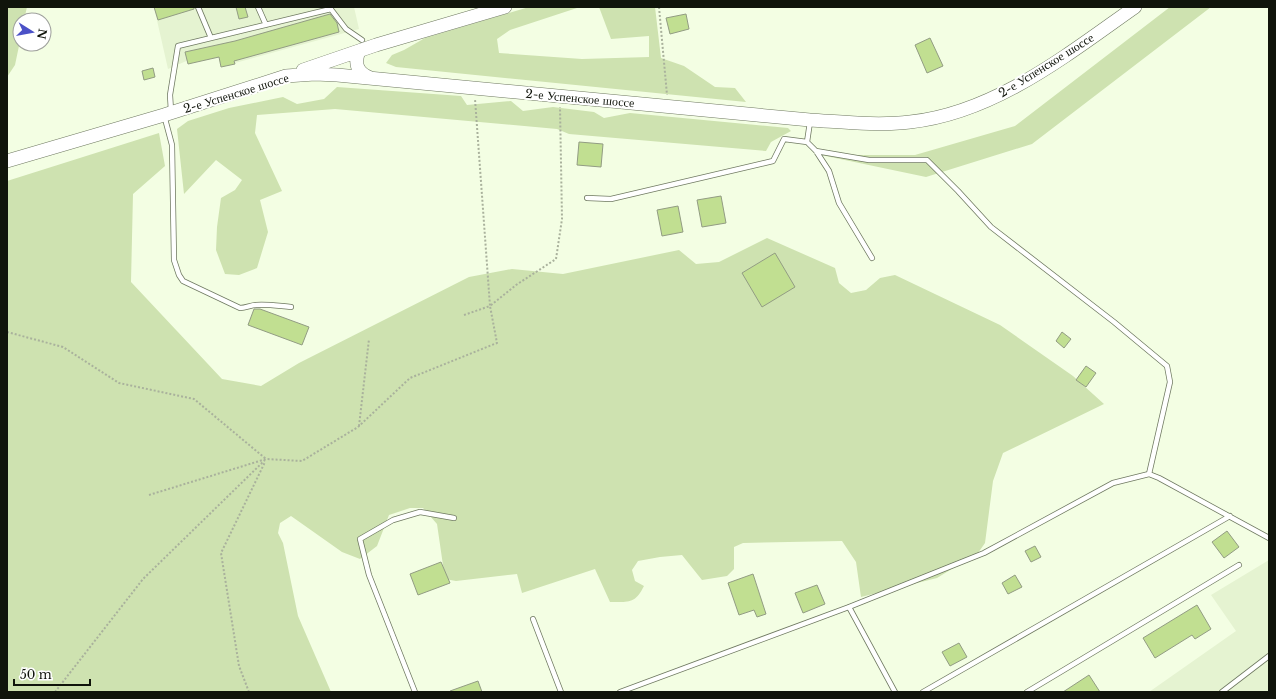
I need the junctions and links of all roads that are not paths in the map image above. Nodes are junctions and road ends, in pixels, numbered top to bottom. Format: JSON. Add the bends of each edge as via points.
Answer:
{"nodes":[{"id":1,"x":198,"y":7,"type":"edge"},
{"id":2,"x":258,"y":7,"type":"edge"},
{"id":3,"x":505,"y":7,"type":"edge"},
{"id":4,"x":1135,"y":7,"type":"edge"},
{"id":5,"x":330,"y":8,"type":"edge"},
{"id":6,"x":266,"y":25,"type":"junction"},
{"id":7,"x":211,"y":38,"type":"junction"},
{"id":8,"x":360,"y":46,"type":"junction"},
{"id":9,"x":286,"y":76,"type":"junction"},
{"id":10,"x":372,"y":78,"type":"junction"},
{"id":11,"x":168,"y":114,"type":"junction"},
{"id":12,"x":810,"y":120,"type":"junction"},
{"id":13,"x":807,"y":142,"type":"junction"},
{"id":14,"x":816,"y":151,"type":"junction"},
{"id":15,"x":7,"y":161,"type":"edge"},
{"id":16,"x":587,"y":198,"type":"dead end"},
{"id":17,"x":872,"y":258,"type":"dead end"},
{"id":18,"x":291,"y":308,"type":"dead end"},
{"id":19,"x":1149,"y":474,"type":"junction"},
{"id":20,"x":1230,"y":516,"type":"junction"},
{"id":21,"x":454,"y":518,"type":"dead end"},
{"id":22,"x":1269,"y":538,"type":"edge"},
{"id":23,"x":1240,"y":564,"type":"dead end"},
{"id":24,"x":849,"y":607,"type":"junction"},
{"id":25,"x":533,"y":619,"type":"dead end"},
{"id":26,"x":1269,"y":656,"type":"edge"},
{"id":27,"x":414,"y":692,"type":"edge"},
{"id":28,"x":561,"y":692,"type":"edge"},
{"id":29,"x":620,"y":692,"type":"edge"},
{"id":30,"x":896,"y":692,"type":"edge"},
{"id":31,"x":922,"y":692,"type":"edge"},
{"id":32,"x":1027,"y":692,"type":"edge"},
{"id":33,"x":1222,"y":692,"type":"edge"}],
"edges":[{"from":1,"to":7,"type":"lane"},
{"from":2,"to":6,"type":"lane"},
{"from":3,"to":8,"type":"main road"},
{"from":4,"to":12,"type":"main road","name":"2-е Успенское шоссе","via":[[1041,71],[972,107],[940,117],[899,124]]},
{"from":5,"to":6,"type":"lane"},
{"from":5,"to":8,"type":"lane"},
{"from":6,"to":7,"type":"lane"},
{"from":7,"to":11,"type":"lane","via":[[178,46]]},
{"from":8,"to":9,"type":"main road"},
{"from":8,"to":10,"type":"main road","via":[[356,62],[358,69]]},
{"from":9,"to":10,"type":"main road","name":"2-е Успенское шоссе","via":[[315,74]]},
{"from":9,"to":11,"type":"main road","name":"2-е Успенское шоссе"},
{"from":10,"to":12,"type":"main road","name":"2-е Успенское шоссе"},
{"from":11,"to":15,"type":"main road","name":"2-е Успенское шоссе"},
{"from":11,"to":18,"type":"lane","via":[[172,145],[174,260],[179,275],[183,281],[240,308],[254,304]]},
{"from":12,"to":13,"type":"lane"},
{"from":13,"to":14,"type":"lane"},
{"from":13,"to":16,"type":"lane","via":[[784,139],[773,161],[611,199]]},
{"from":14,"to":17,"type":"lane","via":[[829,171],[839,203]]},
{"from":14,"to":19,"type":"lane","via":[[869,160],[927,160],[990,228],[1114,322],[1167,366],[1170,382]]},
{"from":19,"to":20,"type":"lane"},
{"from":19,"to":24,"type":"lane","via":[[1113,483],[984,553]]},
{"from":20,"to":22,"type":"lane"},
{"from":20,"to":31,"type":"lane"},
{"from":21,"to":27,"type":"lane","via":[[420,512],[393,520],[360,539],[369,575]]},
{"from":23,"to":32,"type":"lane"},
{"from":24,"to":29,"type":"lane"},
{"from":24,"to":30,"type":"lane"},
{"from":25,"to":28,"type":"lane"},
{"from":26,"to":33,"type":"lane"}]}
